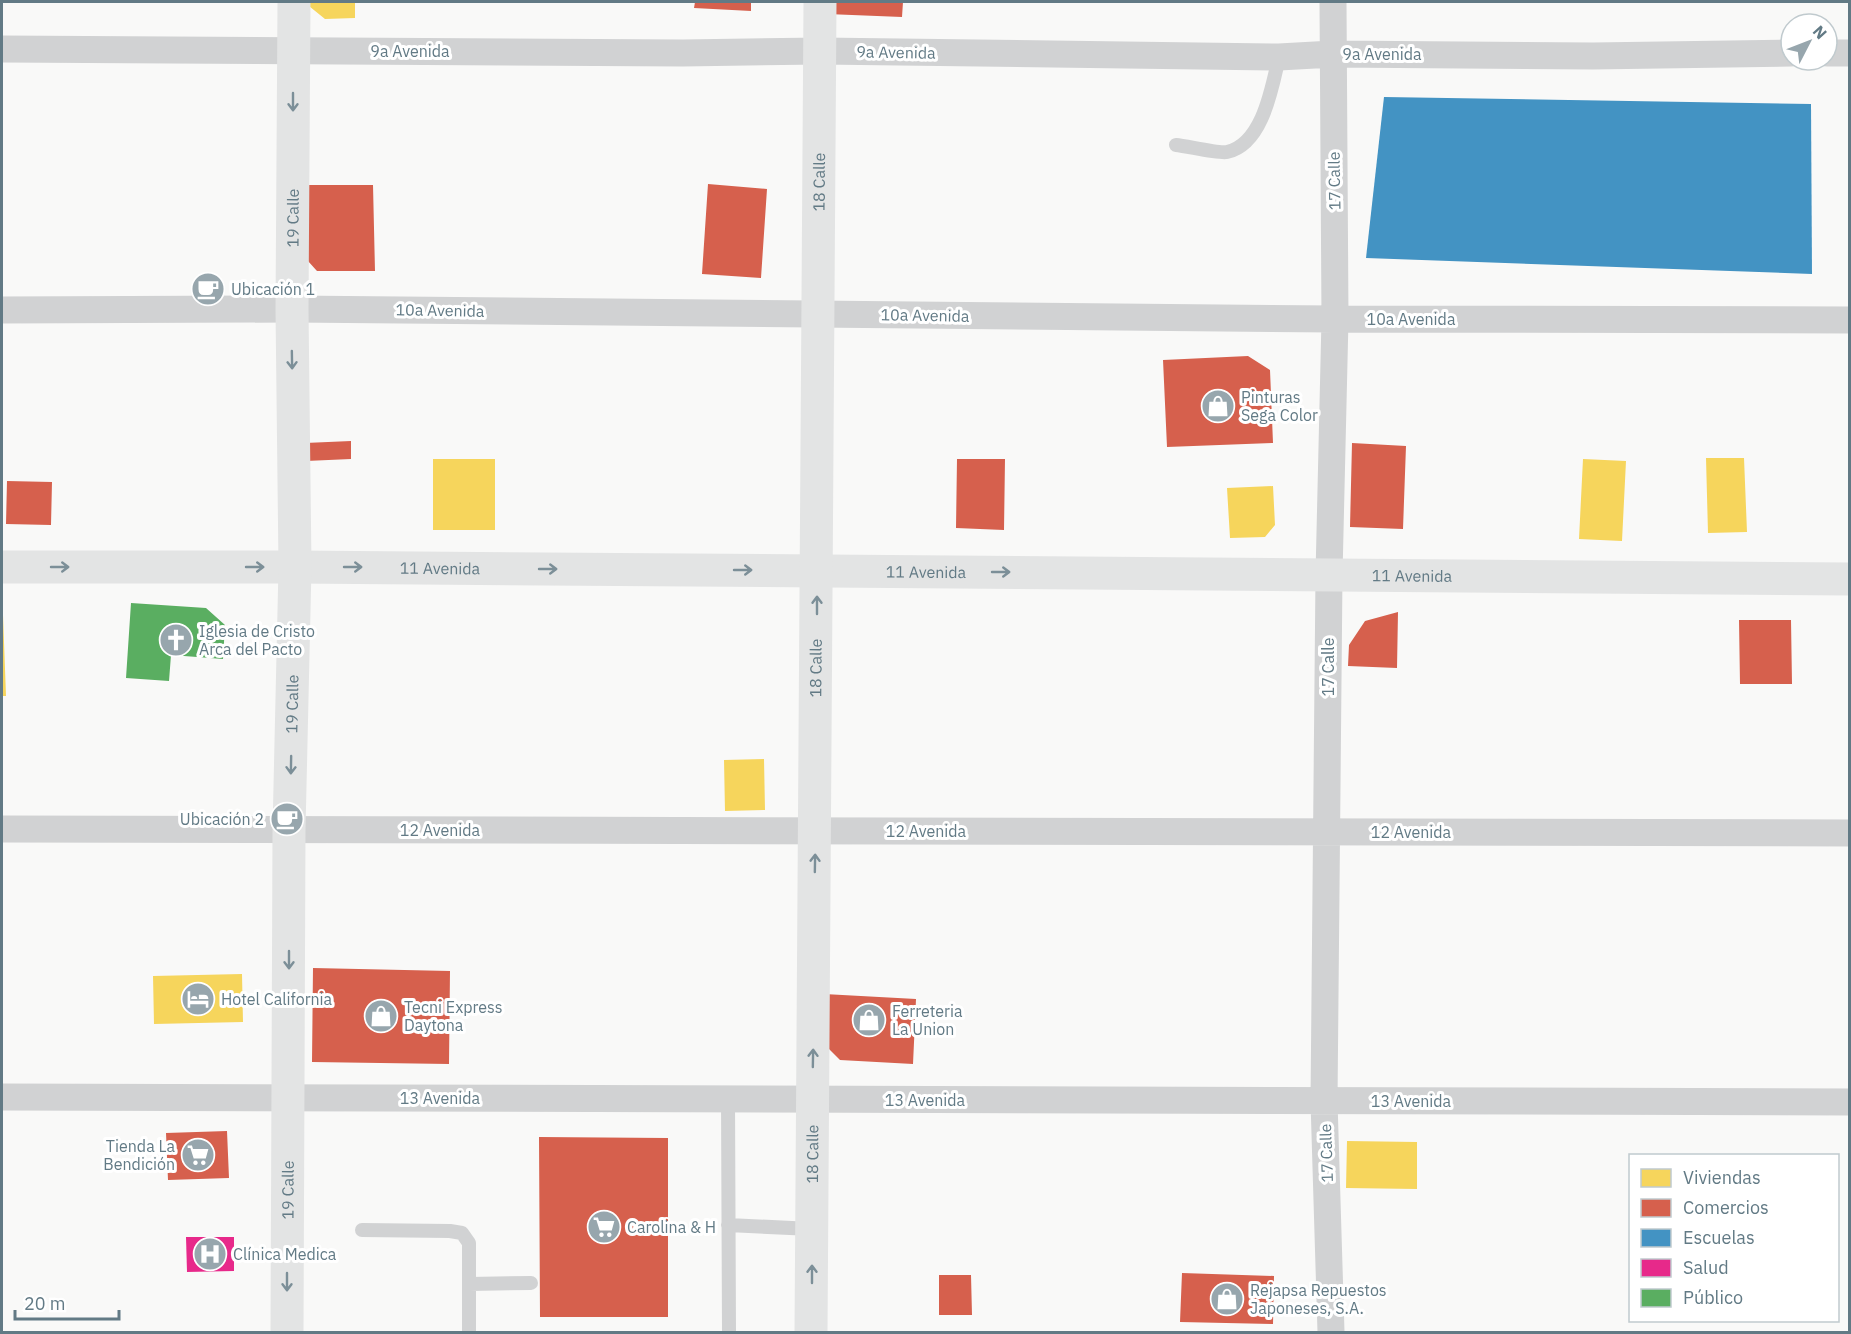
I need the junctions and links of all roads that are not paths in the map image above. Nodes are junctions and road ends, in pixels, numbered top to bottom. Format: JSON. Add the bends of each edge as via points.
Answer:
{"nodes":[{"id":1,"x":294,"y":2,"type":"edge"},
{"id":2,"x":820,"y":2,"type":"edge"},
{"id":3,"x":1333,"y":2,"type":"edge"},
{"id":4,"x":2,"y":49,"type":"edge"},
{"id":5,"x":294,"y":51,"type":"junction"},
{"id":6,"x":821,"y":51,"type":"junction"},
{"id":7,"x":1333,"y":54,"type":"junction"},
{"id":8,"x":1779,"y":54,"type":"edge"},
{"id":9,"x":1279,"y":57,"type":"junction"},
{"id":10,"x":1176,"y":145,"type":"dead end"},
{"id":11,"x":292,"y":309,"type":"junction"},
{"id":12,"x":2,"y":310,"type":"edge"},
{"id":13,"x":819,"y":314,"type":"junction"},
{"id":14,"x":1335,"y":319,"type":"junction"},
{"id":15,"x":1850,"y":320,"type":"edge"},
{"id":16,"x":2,"y":567,"type":"edge"},
{"id":17,"x":295,"y":567,"type":"junction"},
{"id":18,"x":817,"y":570,"type":"junction"},
{"id":19,"x":1329,"y":575,"type":"junction"},
{"id":20,"x":1850,"y":579,"type":"edge"},
{"id":21,"x":2,"y":829,"type":"edge"},
{"id":22,"x":289,"y":830,"type":"junction"},
{"id":23,"x":815,"y":831,"type":"junction"},
{"id":24,"x":1327,"y":831,"type":"junction"},
{"id":25,"x":1850,"y":833,"type":"edge"},
{"id":26,"x":2,"y":1097,"type":"edge"},
{"id":27,"x":288,"y":1098,"type":"junction"},
{"id":28,"x":729,"y":1099,"type":"junction"},
{"id":29,"x":813,"y":1099,"type":"junction"},
{"id":30,"x":1324,"y":1101,"type":"junction"},
{"id":31,"x":1850,"y":1102,"type":"edge"},
{"id":32,"x":728,"y":1225,"type":"junction"},
{"id":33,"x":812,"y":1229,"type":"junction"},
{"id":34,"x":362,"y":1230,"type":"dead end"},
{"id":35,"x":531,"y":1283,"type":"dead end"},
{"id":36,"x":469,"y":1284,"type":"junction"},
{"id":37,"x":287,"y":1332,"type":"edge"},
{"id":38,"x":469,"y":1332,"type":"edge"},
{"id":39,"x":729,"y":1332,"type":"edge"},
{"id":40,"x":812,"y":1332,"type":"edge"},
{"id":41,"x":1331,"y":1332,"type":"edge"}],
"edges":[{"from":1,"to":5,"type":"street","name":"19 Calle"},
{"from":2,"to":6,"type":"street","name":"18 Calle"},
{"from":3,"to":7,"type":"street","name":"17 Calle"},
{"from":4,"to":5,"type":"street","name":"9a Avenida"},
{"from":5,"to":6,"type":"street","name":"9a Avenida"},
{"from":5,"to":11,"type":"street","name":"19 Calle","one_way":true},
{"from":6,"to":9,"type":"street","name":"9a Avenida"},
{"from":6,"to":13,"type":"street","name":"18 Calle"},
{"from":7,"to":8,"type":"street","name":"9a Avenida"},
{"from":7,"to":9,"type":"street","name":"9a Avenida"},
{"from":7,"to":14,"type":"street","name":"17 Calle"},
{"from":9,"to":10,"type":"lane","via":[[1266,109],[1247,141],[1227,152]]},
{"from":11,"to":12,"type":"street","name":"10a Avenida"},
{"from":11,"to":13,"type":"street","name":"10a Avenida"},
{"from":11,"to":17,"type":"street","name":"19 Calle","one_way":true},
{"from":13,"to":14,"type":"street","name":"10a Avenida"},
{"from":13,"to":18,"type":"street","name":"18 Calle"},
{"from":14,"to":15,"type":"street","name":"10a Avenida"},
{"from":14,"to":19,"type":"street","name":"17 Calle"},
{"from":16,"to":17,"type":"street","name":"11 Avenida","one_way":true},
{"from":17,"to":18,"type":"street","name":"11 Avenida","one_way":true},
{"from":17,"to":22,"type":"street","name":"19 Calle","one_way":true},
{"from":18,"to":19,"type":"street","name":"11 Avenida","one_way":true},
{"from":23,"to":18,"type":"street","name":"18 Calle","one_way":true},
{"from":19,"to":20,"type":"street","name":"11 Avenida"},
{"from":19,"to":24,"type":"street","name":"17 Calle"},
{"from":21,"to":22,"type":"street","name":"12 Avenida"},
{"from":22,"to":23,"type":"street","name":"12 Avenida"},
{"from":22,"to":27,"type":"street","name":"19 Calle","one_way":true},
{"from":23,"to":24,"type":"street","name":"12 Avenida"},
{"from":29,"to":23,"type":"street","name":"18 Calle","one_way":true},
{"from":24,"to":25,"type":"street","name":"12 Avenida"},
{"from":24,"to":30,"type":"street","name":"17 Calle"},
{"from":26,"to":27,"type":"street","name":"13 Avenida"},
{"from":27,"to":28,"type":"street","name":"13 Avenida"},
{"from":27,"to":37,"type":"street","name":"19 Calle","one_way":true},
{"from":28,"to":29,"type":"street","name":"13 Avenida"},
{"from":28,"to":32,"type":"lane"},
{"from":29,"to":30,"type":"street","name":"13 Avenida"},
{"from":29,"to":33,"type":"street","name":"18 Calle"},
{"from":30,"to":31,"type":"street","name":"13 Avenida"},
{"from":30,"to":41,"type":"street","name":"17 Calle"},
{"from":32,"to":33,"type":"lane"},
{"from":32,"to":39,"type":"lane"},
{"from":40,"to":33,"type":"street","name":"18 Calle","one_way":true},
{"from":34,"to":36,"type":"lane","via":[[462,1233],[469,1243]]},
{"from":35,"to":36,"type":"lane"},
{"from":36,"to":38,"type":"lane"}]}
